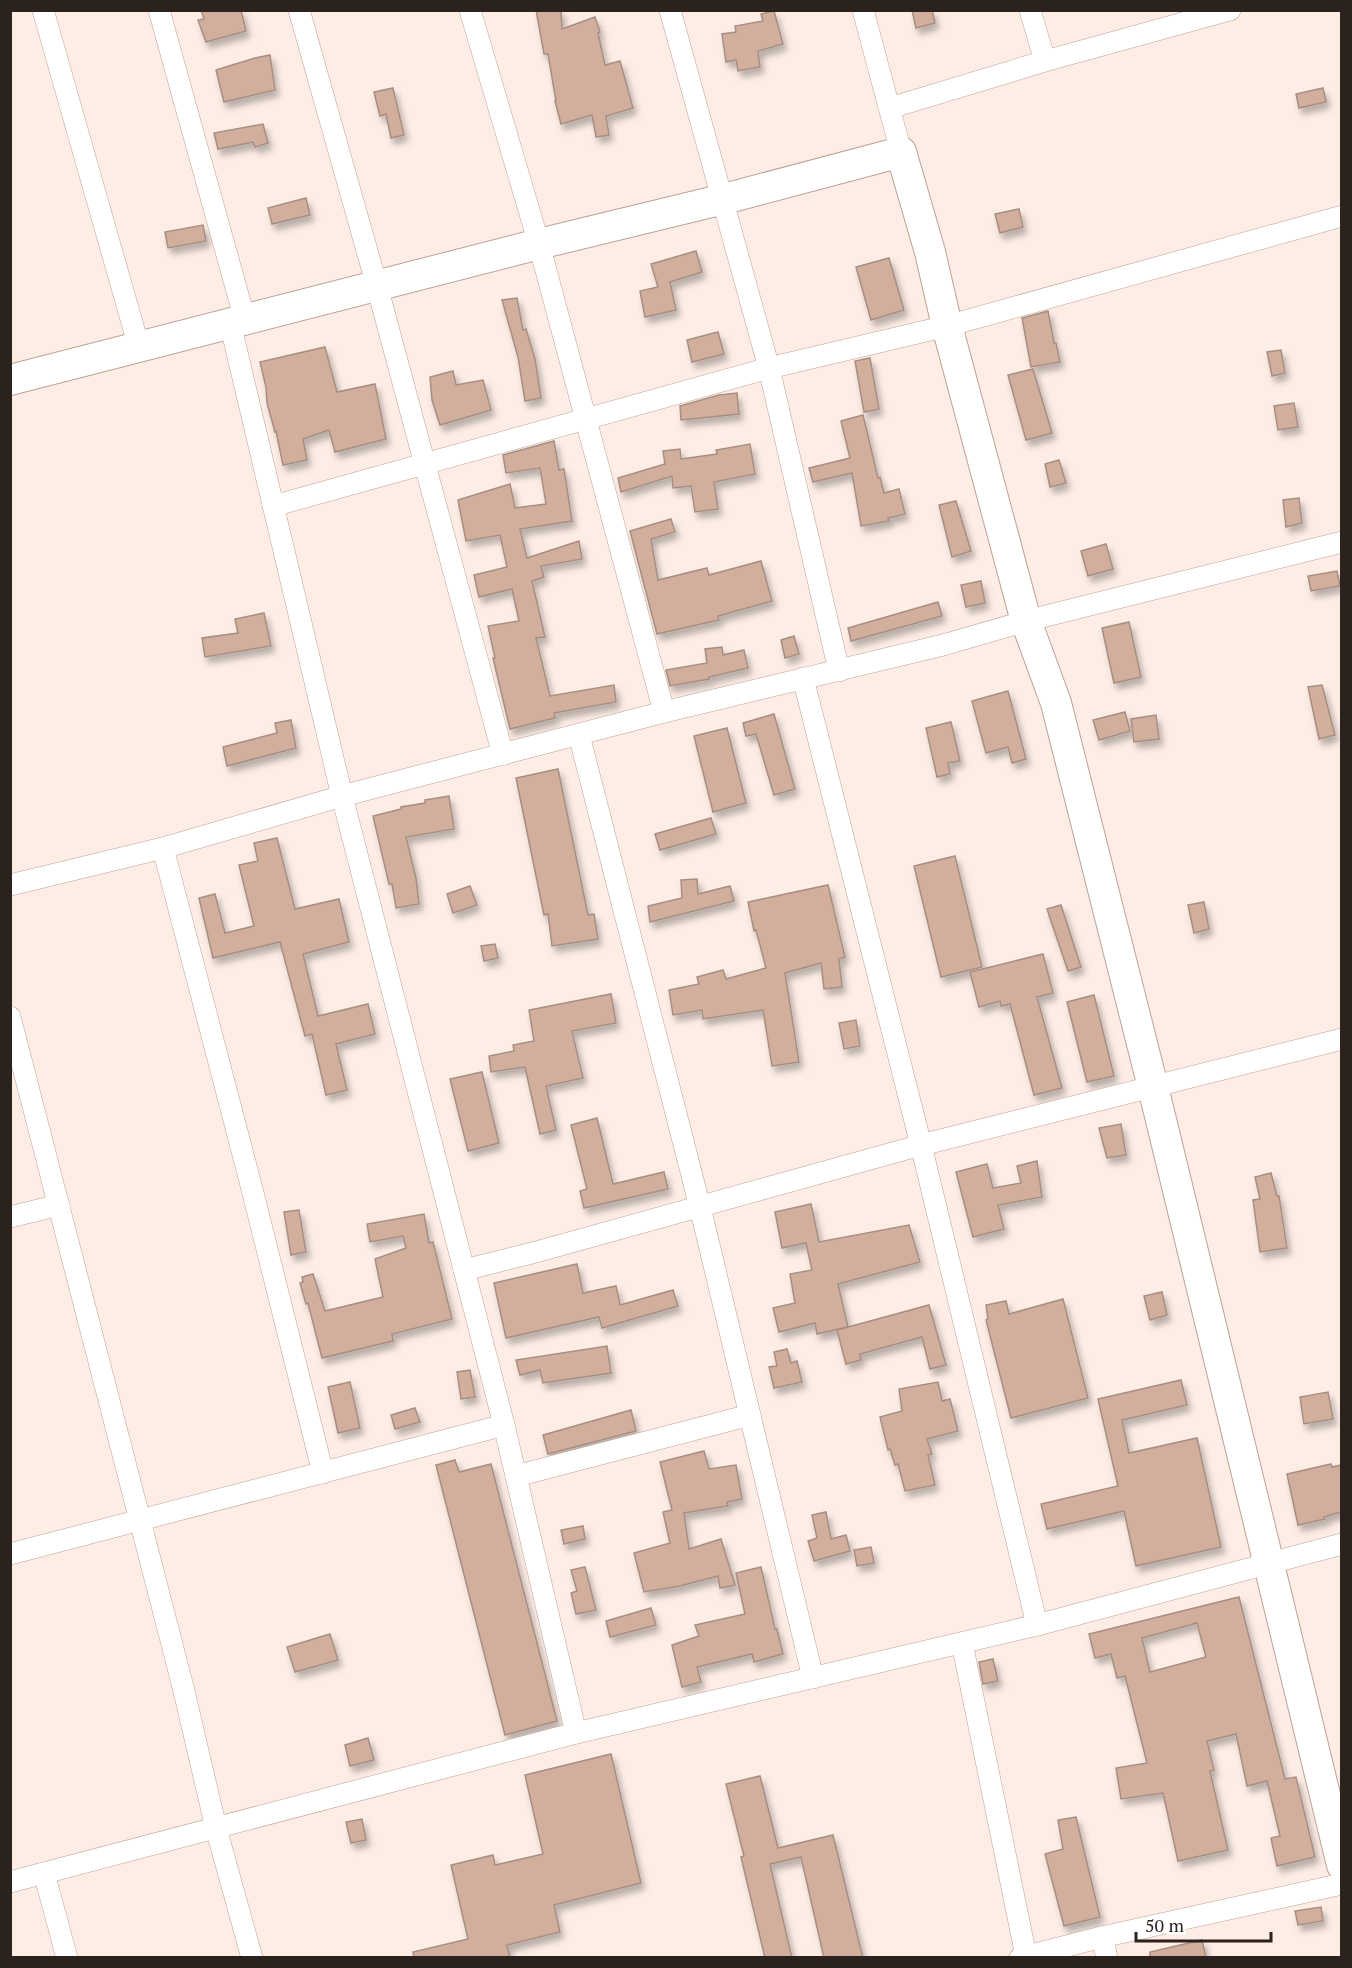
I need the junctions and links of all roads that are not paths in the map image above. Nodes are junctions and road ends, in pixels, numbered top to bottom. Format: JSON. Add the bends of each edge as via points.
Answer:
{"nodes":[{"id":1,"x":43,"y":10,"type":"edge"},
{"id":2,"x":159,"y":10,"type":"edge"},
{"id":3,"x":299,"y":10,"type":"edge"},
{"id":4,"x":470,"y":10,"type":"edge"},
{"id":5,"x":670,"y":10,"type":"edge"},
{"id":6,"x":862,"y":10,"type":"edge"},
{"id":7,"x":1030,"y":10,"type":"edge"},
{"id":8,"x":1230,"y":10,"type":"edge"},
{"id":9,"x":1183,"y":17,"type":"edge"},
{"id":10,"x":1045,"y":61,"type":"junction"},
{"id":11,"x":890,"y":108,"type":"junction"},
{"id":12,"x":901,"y":152,"type":"junction"},
{"id":13,"x":724,"y":199,"type":"junction"},
{"id":14,"x":1341,"y":216,"type":"edge"},
{"id":15,"x":539,"y":244,"type":"junction"},
{"id":16,"x":377,"y":286,"type":"junction"},
{"id":17,"x":237,"y":322,"type":"junction"},
{"id":18,"x":947,"y":326,"type":"junction"},
{"id":19,"x":139,"y":347,"type":"junction"},
{"id":20,"x":769,"y":368,"type":"junction"},
{"id":21,"x":10,"y":380,"type":"edge"},
{"id":22,"x":586,"y":419,"type":"junction"},
{"id":23,"x":425,"y":464,"type":"junction"},
{"id":24,"x":273,"y":506,"type":"junction"},
{"id":25,"x":1341,"y":542,"type":"edge"},
{"id":26,"x":1026,"y":621,"type":"junction"},
{"id":27,"x":839,"y":671,"type":"junction"},
{"id":28,"x":803,"y":678,"type":"junction"},
{"id":29,"x":664,"y":712,"type":"junction"},
{"id":30,"x":579,"y":735,"type":"junction"},
{"id":31,"x":503,"y":755,"type":"junction"},
{"id":32,"x":342,"y":795,"type":"junction"},
{"id":33,"x":163,"y":848,"type":"junction"},
{"id":34,"x":10,"y":885,"type":"edge"},
{"id":35,"x":10,"y":1017,"type":"edge"},
{"id":36,"x":1341,"y":1039,"type":"edge"},
{"id":37,"x":1153,"y":1087,"type":"junction"},
{"id":38,"x":921,"y":1145,"type":"junction"},
{"id":39,"x":59,"y":1205,"type":"junction"},
{"id":40,"x":700,"y":1207,"type":"junction"},
{"id":41,"x":10,"y":1217,"type":"edge"},
{"id":42,"x":464,"y":1270,"type":"junction"},
{"id":43,"x":750,"y":1415,"type":"junction"},
{"id":44,"x":504,"y":1425,"type":"junction"},
{"id":45,"x":323,"y":1473,"type":"junction"},
{"id":46,"x":516,"y":1476,"type":"junction"},
{"id":47,"x":140,"y":1521,"type":"junction"},
{"id":48,"x":1341,"y":1544,"type":"edge"},
{"id":49,"x":10,"y":1554,"type":"edge"},
{"id":50,"x":1269,"y":1562,"type":"junction"},
{"id":51,"x":1037,"y":1625,"type":"junction"},
{"id":52,"x":962,"y":1643,"type":"junction"},
{"id":53,"x":813,"y":1678,"type":"junction"},
{"id":54,"x":576,"y":1733,"type":"junction"},
{"id":55,"x":216,"y":1828,"type":"junction"},
{"id":56,"x":1341,"y":1865,"type":"edge"},
{"id":57,"x":44,"y":1873,"type":"junction"},
{"id":58,"x":10,"y":1882,"type":"edge"},
{"id":59,"x":1341,"y":1884,"type":"edge"},
{"id":60,"x":1101,"y":1937,"type":"junction"},
{"id":61,"x":1023,"y":1957,"type":"edge"},
{"id":62,"x":67,"y":1958,"type":"edge"},
{"id":63,"x":252,"y":1958,"type":"edge"},
{"id":64,"x":1107,"y":1958,"type":"edge"}],
"edges":[{"from":1,"to":19,"type":"street"},
{"from":2,"to":17,"type":"street"},
{"from":3,"to":16,"type":"street"},
{"from":4,"to":15,"type":"street"},
{"from":5,"to":13,"type":"street"},
{"from":6,"to":11,"type":"street"},
{"from":7,"to":10,"type":"street"},
{"from":8,"to":9,"type":"street"},
{"from":9,"to":10,"type":"street"},
{"from":10,"to":11,"type":"street"},
{"from":11,"to":12,"type":"street"},
{"from":12,"to":13,"type":"street"},
{"from":12,"to":18,"type":"street"},
{"from":13,"to":15,"type":"street"},
{"from":13,"to":20,"type":"street"},
{"from":14,"to":18,"type":"street"},
{"from":15,"to":16,"type":"street"},
{"from":15,"to":22,"type":"street"},
{"from":16,"to":17,"type":"street"},
{"from":16,"to":23,"type":"street"},
{"from":17,"to":19,"type":"street"},
{"from":17,"to":24,"type":"street"},
{"from":18,"to":20,"type":"street"},
{"from":18,"to":26,"type":"street"},
{"from":19,"to":21,"type":"street"},
{"from":20,"to":22,"type":"street"},
{"from":20,"to":27,"type":"street"},
{"from":22,"to":23,"type":"street"},
{"from":22,"to":29,"type":"street"},
{"from":23,"to":24,"type":"street"},
{"from":23,"to":31,"type":"street"},
{"from":24,"to":32,"type":"street"},
{"from":25,"to":26,"type":"street"},
{"from":26,"to":27,"type":"street"},
{"from":26,"to":37,"type":"street","via":[[1056,703]]},
{"from":27,"to":28,"type":"street"},
{"from":28,"to":29,"type":"street"},
{"from":28,"to":38,"type":"street"},
{"from":29,"to":30,"type":"street"},
{"from":30,"to":31,"type":"street"},
{"from":30,"to":40,"type":"street"},
{"from":31,"to":32,"type":"street"},
{"from":32,"to":33,"type":"street"},
{"from":32,"to":42,"type":"street"},
{"from":33,"to":34,"type":"street"},
{"from":33,"to":45,"type":"street"},
{"from":35,"to":39,"type":"street"},
{"from":36,"to":37,"type":"street"},
{"from":37,"to":38,"type":"street"},
{"from":37,"to":50,"type":"street"},
{"from":38,"to":40,"type":"street"},
{"from":38,"to":51,"type":"street"},
{"from":39,"to":41,"type":"street"},
{"from":39,"to":47,"type":"street"},
{"from":40,"to":42,"type":"street"},
{"from":40,"to":43,"type":"street"},
{"from":42,"to":44,"type":"street"},
{"from":43,"to":46,"type":"street"},
{"from":43,"to":53,"type":"street"},
{"from":44,"to":45,"type":"street"},
{"from":44,"to":46,"type":"street"},
{"from":45,"to":47,"type":"street"},
{"from":46,"to":54,"type":"street"},
{"from":47,"to":49,"type":"street"},
{"from":47,"to":55,"type":"street"},
{"from":48,"to":50,"type":"street"},
{"from":50,"to":51,"type":"street"},
{"from":50,"to":56,"type":"street"},
{"from":51,"to":52,"type":"street"},
{"from":52,"to":53,"type":"street"},
{"from":52,"to":61,"type":"street"},
{"from":53,"to":54,"type":"street"},
{"from":54,"to":55,"type":"street"},
{"from":55,"to":57,"type":"street"},
{"from":55,"to":63,"type":"street"},
{"from":57,"to":58,"type":"street"},
{"from":57,"to":62,"type":"street"},
{"from":59,"to":60,"type":"street"},
{"from":60,"to":61,"type":"street"},
{"from":60,"to":64,"type":"street"}]}
